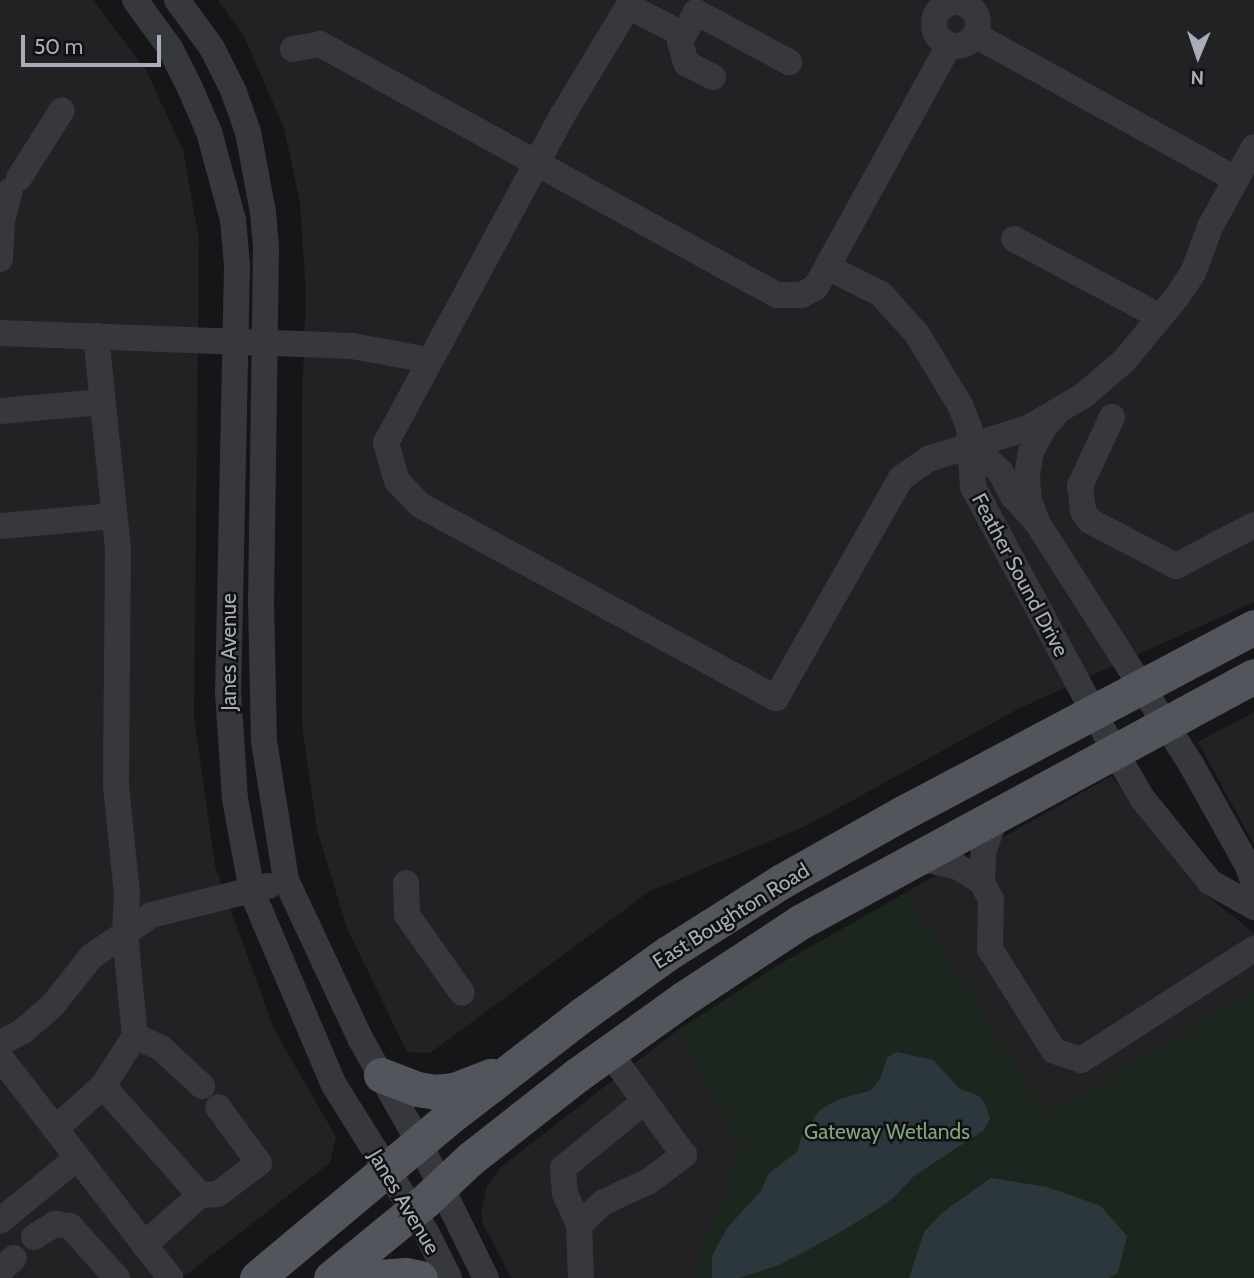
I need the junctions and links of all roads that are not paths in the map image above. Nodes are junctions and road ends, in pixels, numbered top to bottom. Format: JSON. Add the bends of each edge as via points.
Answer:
{"nodes":[{"id":1,"x":135,"y":0,"type":"edge"},
{"id":2,"x":177,"y":0,"type":"edge"},
{"id":3,"x":958,"y":1,"type":"edge"},
{"id":4,"x":630,"y":3,"type":"edge"},
{"id":5,"x":684,"y":35,"type":"junction"},
{"id":6,"x":975,"y":35,"type":"junction"},
{"id":7,"x":949,"y":45,"type":"junction"},
{"id":8,"x":293,"y":49,"type":"dead end"},
{"id":9,"x":789,"y":62,"type":"dead end"},
{"id":10,"x":713,"y":77,"type":"dead end"},
{"id":11,"x":62,"y":110,"type":"dead end"},
{"id":12,"x":1254,"y":147,"type":"edge"},
{"id":13,"x":535,"y":165,"type":"junction"},
{"id":14,"x":1236,"y":179,"type":"junction"},
{"id":15,"x":1014,"y":239,"type":"dead end"},
{"id":16,"x":0,"y":259,"type":"edge"},
{"id":17,"x":827,"y":267,"type":"junction"},
{"id":18,"x":1161,"y":317,"type":"junction"},
{"id":19,"x":0,"y":333,"type":"edge"},
{"id":20,"x":96,"y":336,"type":"junction"},
{"id":21,"x":234,"y":344,"type":"junction"},
{"id":22,"x":264,"y":345,"type":"junction"},
{"id":23,"x":429,"y":360,"type":"junction"},
{"id":24,"x":103,"y":402,"type":"junction"},
{"id":25,"x":0,"y":411,"type":"edge"},
{"id":26,"x":1058,"y":411,"type":"junction"},
{"id":27,"x":1112,"y":417,"type":"dead end"},
{"id":28,"x":972,"y":445,"type":"junction"},
{"id":29,"x":114,"y":516,"type":"junction"},
{"id":30,"x":1038,"y":524,"type":"junction"},
{"id":31,"x":1254,"y":525,"type":"edge"},
{"id":32,"x":0,"y":526,"type":"edge"},
{"id":33,"x":1254,"y":626,"type":"edge"},
{"id":34,"x":1254,"y":676,"type":"edge"},
{"id":35,"x":1140,"y":686,"type":"junction"},
{"id":36,"x":1092,"y":712,"type":"junction"},
{"id":37,"x":1164,"y":724,"type":"junction"},
{"id":38,"x":1114,"y":750,"type":"junction"},
{"id":39,"x":996,"y":816,"type":"junction"},
{"id":40,"x":920,"y":858,"type":"junction"},
{"id":41,"x":286,"y":880,"type":"junction"},
{"id":42,"x":982,"y":882,"type":"junction"},
{"id":43,"x":406,"y":884,"type":"dead end"},
{"id":44,"x":1254,"y":884,"type":"edge"},
{"id":45,"x":251,"y":892,"type":"junction"},
{"id":46,"x":1254,"y":907,"type":"edge"},
{"id":47,"x":125,"y":933,"type":"junction"},
{"id":48,"x":1254,"y":949,"type":"edge"},
{"id":49,"x":462,"y":993,"type":"dead end"},
{"id":50,"x":135,"y":1036,"type":"junction"},
{"id":51,"x":0,"y":1043,"type":"edge"},
{"id":52,"x":609,"y":1052,"type":"junction"},
{"id":53,"x":0,"y":1057,"type":"edge"},
{"id":54,"x":514,"y":1068,"type":"junction"},
{"id":55,"x":381,"y":1075,"type":"junction"},
{"id":56,"x":103,"y":1086,"type":"junction"},
{"id":57,"x":645,"y":1101,"type":"junction"},
{"id":58,"x":55,"y":1129,"type":"junction"},
{"id":59,"x":419,"y":1142,"type":"junction"},
{"id":60,"x":77,"y":1158,"type":"junction"},
{"id":61,"x":384,"y":1171,"type":"junction"},
{"id":62,"x":442,"y":1187,"type":"junction"},
{"id":63,"x":200,"y":1195,"type":"junction"},
{"id":64,"x":411,"y":1213,"type":"junction"},
{"id":65,"x":0,"y":1221,"type":"edge"},
{"id":66,"x":579,"y":1225,"type":"junction"},
{"id":67,"x":34,"y":1237,"type":"dead end"},
{"id":68,"x":144,"y":1245,"type":"junction"},
{"id":69,"x":117,"y":1278,"type":"edge"},
{"id":70,"x":170,"y":1278,"type":"edge"},
{"id":71,"x":257,"y":1278,"type":"edge"},
{"id":72,"x":331,"y":1278,"type":"edge"},
{"id":73,"x":365,"y":1278,"type":"edge"},
{"id":74,"x":419,"y":1278,"type":"edge"},
{"id":75,"x":449,"y":1278,"type":"edge"},
{"id":76,"x":486,"y":1278,"type":"edge"},
{"id":77,"x":581,"y":1278,"type":"edge"}],
"edges":[{"from":1,"to":21,"type":"street","name":"Janes Avenue","via":[[170,48],[222,173],[237,266]]},
{"from":2,"to":22,"type":"street","name":"Janes Avenue","via":[[212,48],[248,132],[263,212]]},
{"from":3,"to":6,"type":"street","via":[[971,7],[978,20]]},
{"from":3,"to":7,"type":"street","via":[[938,10],[933,23],[937,37]]},
{"from":4,"to":5,"type":"street"},
{"from":4,"to":13,"type":"street"},
{"from":5,"to":9,"type":"street","via":[[696,12]]},
{"from":5,"to":10,"type":"street","via":[[680,42],[686,63]]},
{"from":6,"to":7,"type":"street","via":[[964,45]]},
{"from":6,"to":14,"type":"street"},
{"from":7,"to":17,"type":"street"},
{"from":8,"to":13,"type":"street","via":[[320,44]]},
{"from":11,"to":16,"type":"street","via":[[15,185],[2,219]]},
{"from":12,"to":14,"type":"street"},
{"from":13,"to":17,"type":"street","via":[[777,295],[802,295],[816,287]]},
{"from":13,"to":23,"type":"street"},
{"from":14,"to":18,"type":"street","via":[[1210,227],[1193,273]]},
{"from":15,"to":18,"type":"street"},
{"from":17,"to":28,"type":"street","via":[[881,294],[900,312],[960,405]]},
{"from":18,"to":26,"type":"street","via":[[1124,361]]},
{"from":19,"to":20,"type":"street"},
{"from":20,"to":21,"type":"street"},
{"from":20,"to":24,"type":"street"},
{"from":21,"to":22,"type":"street"},
{"from":21,"to":45,"type":"street","name":"Janes Avenue","via":[[228,691],[235,799]]},
{"from":22,"to":23,"type":"street","via":[[352,346]]},
{"from":22,"to":41,"type":"street","name":"Janes Avenue","via":[[264,741]]},
{"from":23,"to":28,"type":"street","via":[[386,443],[397,481],[420,505],[776,698],[901,478],[928,459]]},
{"from":24,"to":25,"type":"street"},
{"from":24,"to":29,"type":"street"},
{"from":26,"to":28,"type":"street","via":[[1007,437]]},
{"from":26,"to":30,"type":"street","via":[[1042,429],[1029,464],[1029,501]]},
{"from":27,"to":31,"type":"street","via":[[1080,486],[1083,511],[1090,521],[1177,566]]},
{"from":28,"to":30,"type":"street","name":"Feather Sound Drive","via":[[1000,471],[1013,496]]},
{"from":28,"to":36,"type":"street","name":"Feather Sound Drive","via":[[973,487]]},
{"from":29,"to":32,"type":"street"},
{"from":29,"to":47,"type":"street","via":[[118,549],[116,787],[127,893]]},
{"from":30,"to":35,"type":"street","name":"Feather Sound Drive"},
{"from":33,"to":35,"type":"main road","name":"East Boughton Road"},
{"from":34,"to":37,"type":"main road","name":"East Boughton Road"},
{"from":35,"to":36,"type":"main road","name":"East Boughton Road"},
{"from":35,"to":37,"type":"street","name":"Feather Sound Drive"},
{"from":36,"to":38,"type":"street","name":"Feather Sound Drive"},
{"from":36,"to":54,"type":"main road","name":"East Boughton Road","via":[[782,881],[668,953]]},
{"from":37,"to":38,"type":"main road","name":"East Boughton Road"},
{"from":37,"to":44,"type":"street","name":"Feather Sound Drive","via":[[1192,766]]},
{"from":38,"to":39,"type":"main road","name":"East Boughton Road"},
{"from":38,"to":46,"type":"street","name":"Feather Sound Drive","via":[[1143,798],[1210,882]]},
{"from":39,"to":40,"type":"main road","name":"East Boughton Road"},
{"from":39,"to":42,"type":"street","via":[[984,849]]},
{"from":40,"to":42,"type":"street","via":[[958,867]]},
{"from":40,"to":52,"type":"main road","name":"East Boughton Road","via":[[800,922]]},
{"from":41,"to":45,"type":"street"},
{"from":41,"to":55,"type":"street","name":"Janes Avenue"},
{"from":42,"to":48,"type":"street","via":[[991,900],[990,949],[1054,1051],[1081,1060]]},
{"from":43,"to":49,"type":"street","via":[[407,915]]},
{"from":45,"to":47,"type":"street","via":[[151,915]]},
{"from":45,"to":61,"type":"street","name":"Janes Avenue","via":[[334,1085]]},
{"from":47,"to":50,"type":"street"},
{"from":47,"to":51,"type":"street","via":[[91,957],[52,1006],[22,1032]]},
{"from":50,"to":56,"type":"street"},
{"from":50,"to":63,"type":"street","via":[[161,1048],[210,1096],[259,1163],[218,1194]]},
{"from":52,"to":57,"type":"street"},
{"from":52,"to":62,"type":"main road","name":"East Boughton Road","via":[[470,1159]]},
{"from":53,"to":58,"type":"street"},
{"from":54,"to":55,"type":"main road","via":[[454,1090],[435,1092]]},
{"from":54,"to":59,"type":"main road","name":"East Boughton Road"},
{"from":55,"to":59,"type":"street","name":"Janes Avenue"},
{"from":56,"to":58,"type":"street"},
{"from":56,"to":63,"type":"street"},
{"from":57,"to":66,"type":"street","via":[[562,1168],[565,1193]]},
{"from":57,"to":66,"type":"street","via":[[684,1155],[649,1181],[604,1202]]},
{"from":58,"to":60,"type":"street"},
{"from":59,"to":61,"type":"main road","name":"East Boughton Road"},
{"from":59,"to":62,"type":"street","name":"Janes Avenue"},
{"from":60,"to":65,"type":"street"},
{"from":60,"to":68,"type":"street"},
{"from":61,"to":64,"type":"street","name":"Janes Avenue"},
{"from":61,"to":71,"type":"main road","name":"East Boughton Road"},
{"from":62,"to":64,"type":"main road","name":"East Boughton Road"},
{"from":62,"to":76,"type":"street","name":"Janes Avenue"},
{"from":63,"to":68,"type":"street"},
{"from":64,"to":72,"type":"main road","name":"East Boughton Road"},
{"from":64,"to":75,"type":"street","name":"Janes Avenue"},
{"from":66,"to":77,"type":"street"},
{"from":67,"to":69,"type":"street","via":[[55,1224],[70,1226]]},
{"from":68,"to":70,"type":"street"},
{"from":73,"to":74,"type":"main road"}]}
